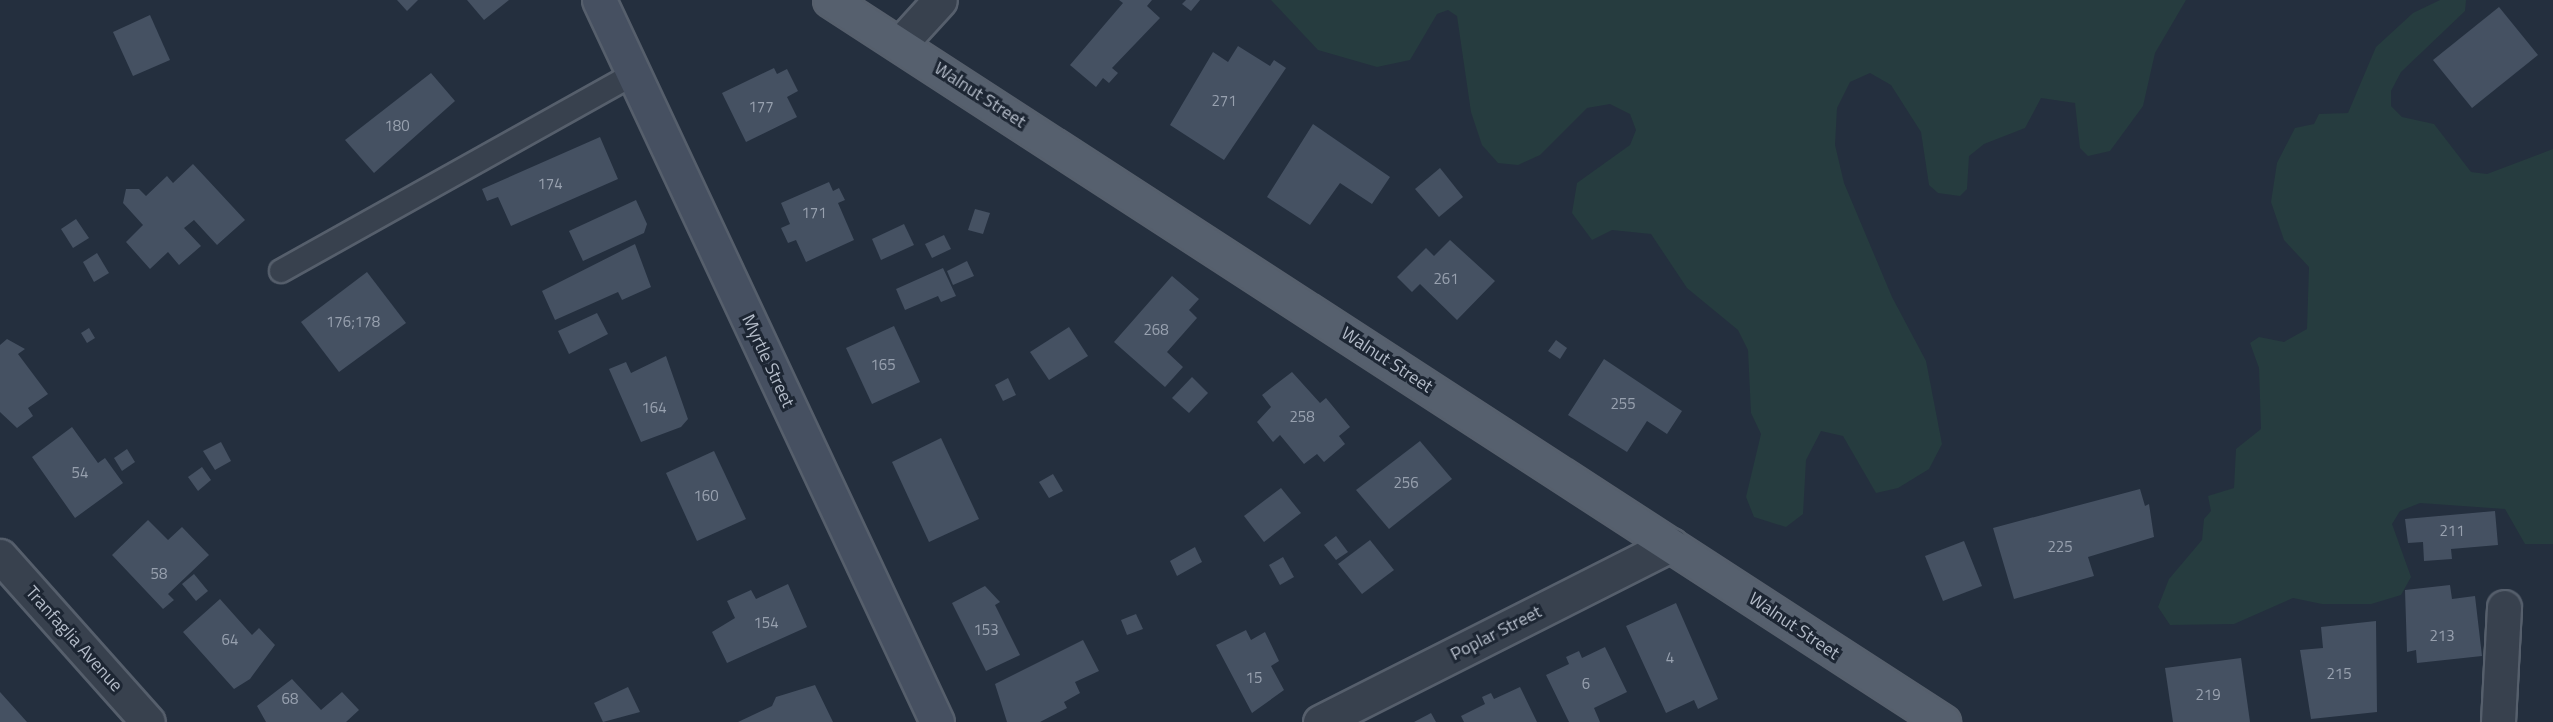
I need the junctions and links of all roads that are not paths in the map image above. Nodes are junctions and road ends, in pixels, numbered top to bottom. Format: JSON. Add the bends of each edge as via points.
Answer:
{"nodes":[{"id":1,"x":599,"y":0,"type":"edge"},
{"id":2,"x":830,"y":0,"type":"edge"},
{"id":3,"x":940,"y":0,"type":"edge"},
{"id":4,"x":900,"y":44,"type":"junction"},
{"id":5,"x":633,"y":74,"type":"junction"},
{"id":6,"x":281,"y":272,"type":"dead end"},
{"id":7,"x":1671,"y":544,"type":"junction"},
{"id":8,"x":0,"y":556,"type":"edge"},
{"id":9,"x":2504,"y":607,"type":"dead end"},
{"id":10,"x":148,"y":722,"type":"edge"},
{"id":11,"x":937,"y":722,"type":"edge"},
{"id":12,"x":1320,"y":722,"type":"edge"},
{"id":13,"x":1943,"y":722,"type":"edge"},
{"id":14,"x":2498,"y":722,"type":"edge"}],
"edges":[{"from":1,"to":5,"type":"main road","name":"Myrtle Street"},
{"from":2,"to":4,"type":"main road","name":"Walnut Street"},
{"from":3,"to":4,"type":"street"},
{"from":4,"to":7,"type":"main road","name":"Walnut Street"},
{"from":5,"to":6,"type":"lane"},
{"from":5,"to":11,"type":"main road","name":"Myrtle Street"},
{"from":7,"to":12,"type":"street","name":"Poplar Street"},
{"from":7,"to":13,"type":"main road","name":"Walnut Street"},
{"from":8,"to":10,"type":"street","name":"Tranfaglia Avenue"},
{"from":9,"to":14,"type":"street"}]}
